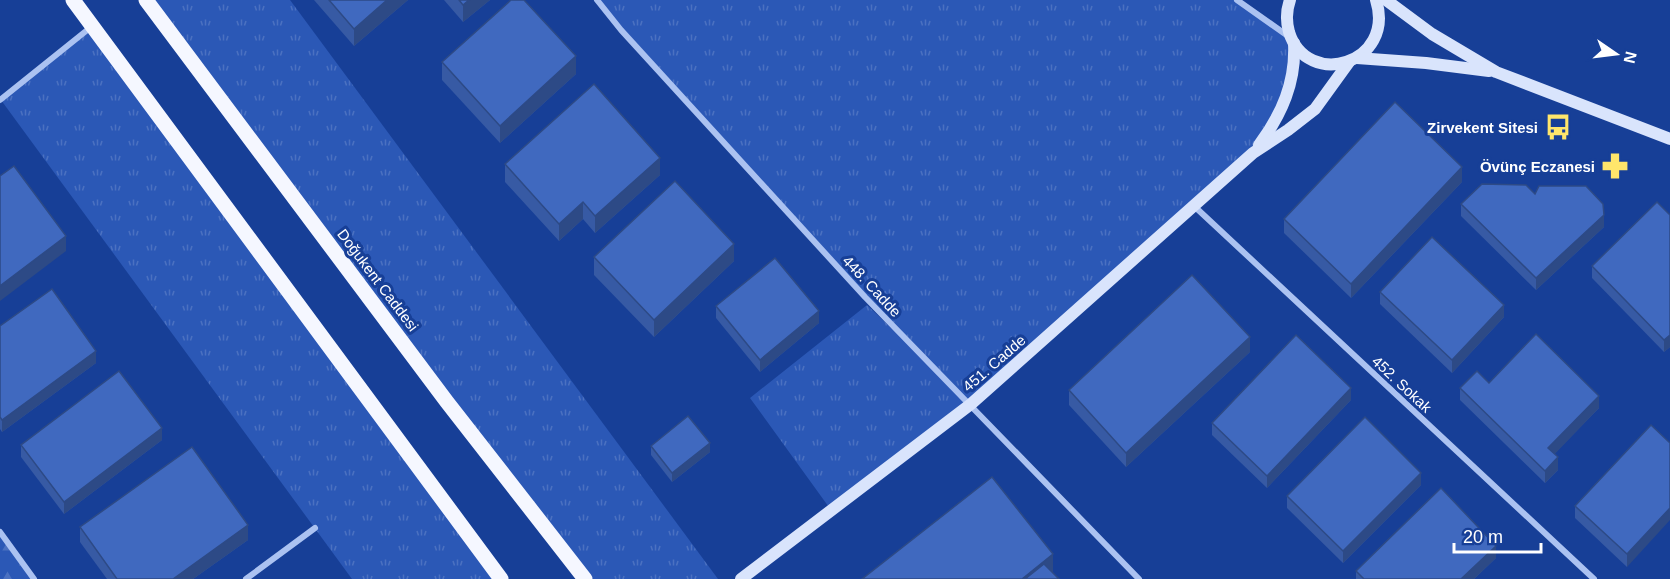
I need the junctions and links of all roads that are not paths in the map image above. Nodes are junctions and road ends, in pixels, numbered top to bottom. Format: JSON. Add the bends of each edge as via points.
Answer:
{"nodes":[{"id":1,"x":73,"y":0,"type":"edge"},
{"id":2,"x":146,"y":0,"type":"edge"},
{"id":3,"x":597,"y":0,"type":"edge"},
{"id":4,"x":1237,"y":0,"type":"edge"},
{"id":5,"x":1290,"y":0,"type":"edge"},
{"id":6,"x":1377,"y":0,"type":"edge"},
{"id":7,"x":1386,"y":0,"type":"edge"},
{"id":8,"x":92,"y":26,"type":"junction"},
{"id":9,"x":1292,"y":40,"type":"junction"},
{"id":10,"x":1353,"y":60,"type":"junction"},
{"id":11,"x":1496,"y":72,"type":"junction"},
{"id":12,"x":0,"y":100,"type":"edge"},
{"id":13,"x":1670,"y":139,"type":"edge"},
{"id":14,"x":1253,"y":153,"type":"junction"},
{"id":15,"x":1194,"y":207,"type":"junction"},
{"id":16,"x":971,"y":404,"type":"junction"},
{"id":17,"x":315,"y":528,"type":"dead end"},
{"id":18,"x":0,"y":532,"type":"edge"},
{"id":19,"x":34,"y":579,"type":"edge"},
{"id":20,"x":246,"y":579,"type":"edge"},
{"id":21,"x":501,"y":579,"type":"edge"},
{"id":22,"x":585,"y":579,"type":"edge"},
{"id":23,"x":741,"y":579,"type":"edge"},
{"id":24,"x":1139,"y":579,"type":"edge"},
{"id":25,"x":1594,"y":579,"type":"edge"}],
"edges":[{"from":1,"to":8,"type":"main road"},
{"from":2,"to":22,"type":"main road","name":"Doğukent Caddesi","via":[[447,402]]},
{"from":3,"to":16,"type":"street","name":"448. Cadde","via":[[857,288]]},
{"from":4,"to":9,"type":"street"},
{"from":5,"to":9,"type":"street","via":[[1287,23]]},
{"from":6,"to":10,"type":"street","via":[[1378,32]]},
{"from":7,"to":11,"type":"street","via":[[1432,34]]},
{"from":8,"to":12,"type":"street"},
{"from":8,"to":21,"type":"main road"},
{"from":9,"to":10,"type":"street","via":[[1312,60],[1324,64]]},
{"from":9,"to":14,"type":"street","via":[[1292,79],[1285,102]]},
{"from":10,"to":11,"type":"street","via":[[1426,63]]},
{"from":10,"to":14,"type":"street","via":[[1315,109]]},
{"from":11,"to":13,"type":"street"},
{"from":14,"to":15,"type":"street","name":"451. Cadde"},
{"from":15,"to":16,"type":"street","name":"451. Cadde"},
{"from":15,"to":25,"type":"street","name":"452. Sokak"},
{"from":16,"to":23,"type":"street","name":"451. Cadde"},
{"from":16,"to":24,"type":"street","name":"448. Cadde"},
{"from":17,"to":20,"type":"street"},
{"from":18,"to":19,"type":"street"}]}
